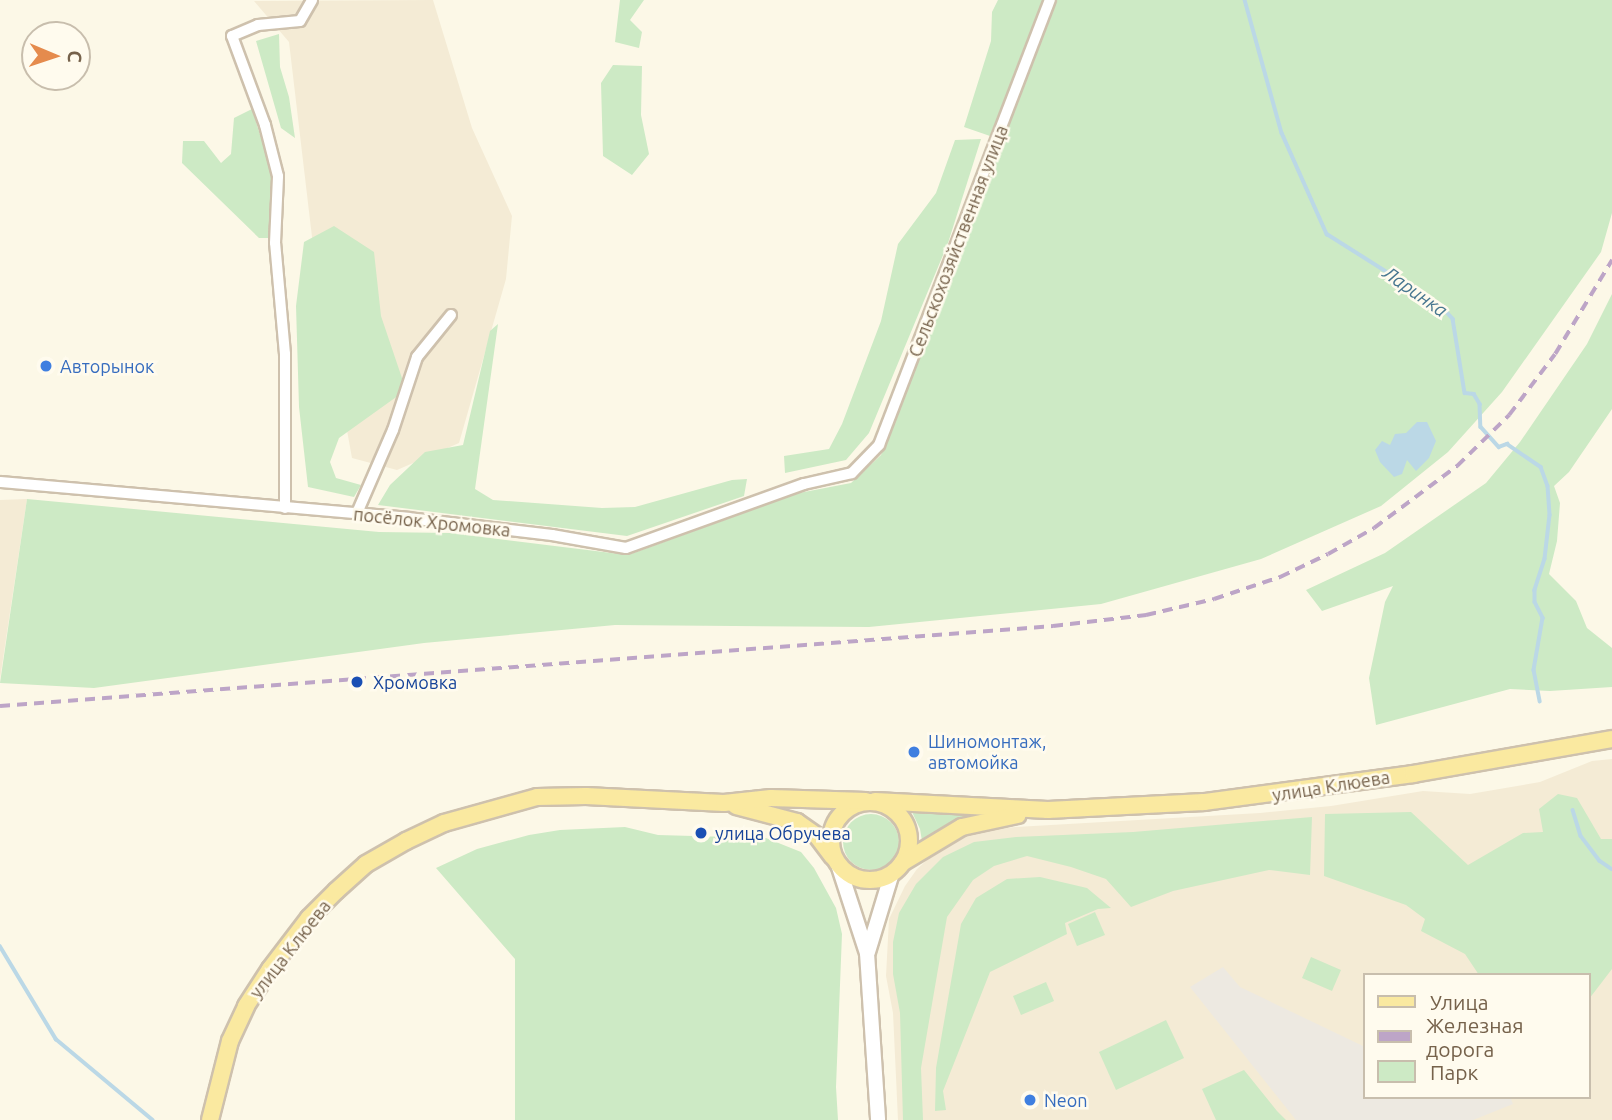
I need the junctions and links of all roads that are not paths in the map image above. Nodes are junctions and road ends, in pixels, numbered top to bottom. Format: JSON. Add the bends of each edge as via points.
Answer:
{"nodes":[{"id":1,"x":312,"y":0,"type":"edge"},
{"id":2,"x":1050,"y":0,"type":"edge"},
{"id":3,"x":451,"y":315,"type":"dead end"},
{"id":4,"x":852,"y":473,"type":"joint"},
{"id":5,"x":0,"y":482,"type":"edge"},
{"id":6,"x":285,"y":508,"type":"junction"},
{"id":7,"x":357,"y":513,"type":"junction"},
{"id":8,"x":1612,"y":739,"type":"edge"},
{"id":9,"x":870,"y":801,"type":"junction"},
{"id":10,"x":724,"y":803,"type":"junction"},
{"id":11,"x":1048,"y":810,"type":"junction"},
{"id":12,"x":838,"y":864,"type":"junction"},
{"id":13,"x":897,"y":868,"type":"junction"},
{"id":14,"x":867,"y":953,"type":"junction"},
{"id":15,"x":210,"y":1120,"type":"edge"},
{"id":16,"x":878,"y":1120,"type":"edge"}],
"edges":[{"from":1,"to":6,"type":"street","via":[[300,21],[258,25],[232,36],[265,125],[278,176],[275,243],[285,354]]},
{"from":2,"to":4,"type":"street","name":"Сельскохозяйственная улица","via":[[879,446]]},
{"from":3,"to":7,"type":"street","via":[[417,357],[393,430]]},
{"from":4,"to":7,"type":"street","name":"посёлок Хромовка","via":[[792,488],[626,548]]},
{"from":5,"to":6,"type":"street","name":"посёлок Хромовка"},
{"from":6,"to":7,"type":"street","name":"посёлок Хромовка"},
{"from":8,"to":11,"type":"main road","name":"улица Клюева","via":[[1263,796]]},
{"from":9,"to":10,"type":"main road","name":"улица Клюева","via":[[771,798]]},
{"from":9,"to":11,"type":"main road","name":"улица Клюева"},
{"from":9,"to":12,"type":"main road","via":[[847,809],[834,825],[831,845]]},
{"from":9,"to":13,"type":"main road","via":[[894,809],[906,825],[909,845]]},
{"from":10,"to":12,"type":"main road","name":"улица Клюева","via":[[797,822],[817,836]]},
{"from":10,"to":15,"type":"main road","name":"улица Клюева","via":[[537,797],[444,823],[366,863],[309,918],[246,1006],[230,1041]]},
{"from":11,"to":13,"type":"main road","name":"улица Клюева","via":[[962,827]]},
{"from":12,"to":13,"type":"main road","via":[[864,880]]},
{"from":12,"to":14,"type":"street"},
{"from":13,"to":14,"type":"street"},
{"from":14,"to":16,"type":"street"}]}
